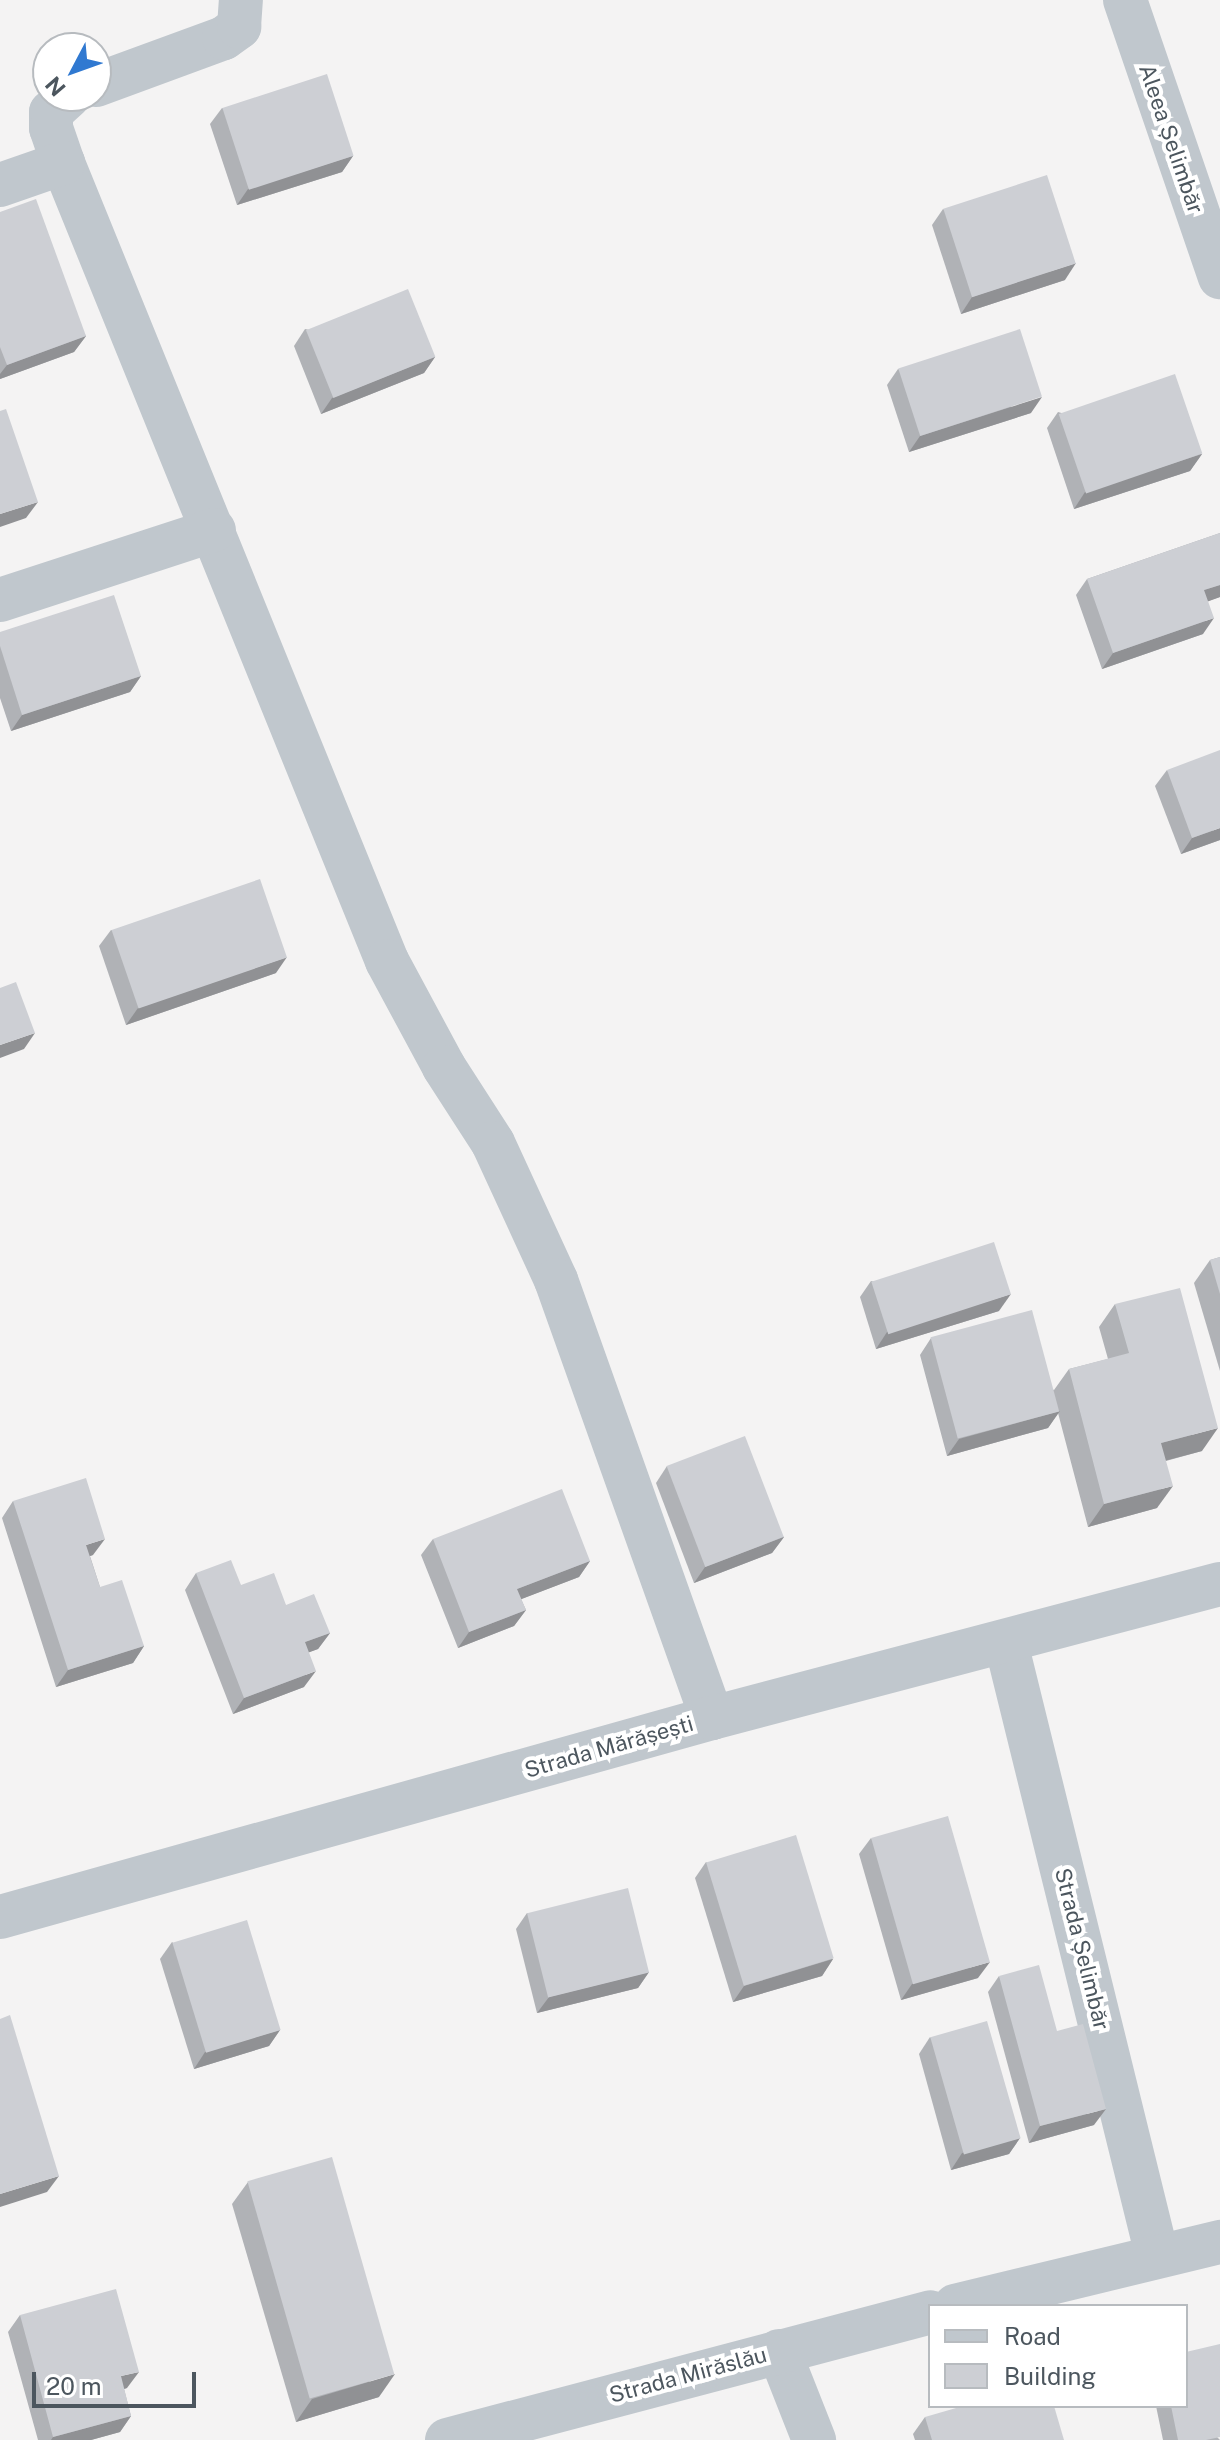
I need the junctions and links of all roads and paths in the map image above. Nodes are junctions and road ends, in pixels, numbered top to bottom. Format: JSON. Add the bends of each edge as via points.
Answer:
{"nodes":[{"id":1,"x":241,"y":0,"type":"edge"},
{"id":2,"x":1125,"y":0,"type":"edge"},
{"id":3,"x":112,"y":79,"type":"edge"},
{"id":4,"x":51,"y":112,"type":"edge"},
{"id":5,"x":63,"y":163,"type":"junction"},
{"id":6,"x":0,"y":185,"type":"edge"},
{"id":7,"x":1220,"y":277,"type":"edge"},
{"id":8,"x":214,"y":530,"type":"junction"},
{"id":9,"x":0,"y":600,"type":"edge"},
{"id":10,"x":1220,"y":1584,"type":"edge"},
{"id":11,"x":1006,"y":1643,"type":"junction"},
{"id":12,"x":712,"y":1718,"type":"junction"},
{"id":13,"x":0,"y":1917,"type":"edge"},
{"id":14,"x":1220,"y":2242,"type":"edge"},
{"id":15,"x":1157,"y":2255,"type":"junction"},
{"id":16,"x":963,"y":2304,"type":"edge"},
{"id":17,"x":928,"y":2313,"type":"edge"},
{"id":18,"x":779,"y":2351,"type":"junction"},
{"id":19,"x":447,"y":2440,"type":"edge"},
{"id":20,"x":814,"y":2440,"type":"edge"}],
"edges":[{"from":1,"to":3,"type":"street","via":[[239,27],[224,38]]},
{"from":2,"to":7,"type":"street","name":"Aleea Șelimbăr"},
{"from":4,"to":5,"type":"street"},
{"from":5,"to":6,"type":"street"},
{"from":5,"to":8,"type":"street"},
{"from":8,"to":9,"type":"street"},
{"from":8,"to":12,"type":"street","via":[[387,961],[444,1067],[493,1143],[556,1280]]},
{"from":10,"to":11,"type":"street","name":"Strada Mărășești"},
{"from":11,"to":12,"type":"street","name":"Strada Mărășești"},
{"from":11,"to":15,"type":"street","name":"Strada Șelimbăr"},
{"from":12,"to":13,"type":"street","name":"Strada Mărășești"},
{"from":14,"to":15,"type":"street"},
{"from":15,"to":16,"type":"street"},
{"from":17,"to":18,"type":"street","name":"Strada Mirăslău"},
{"from":18,"to":19,"type":"street","name":"Strada Mirăslău"},
{"from":18,"to":20,"type":"street"}]}
